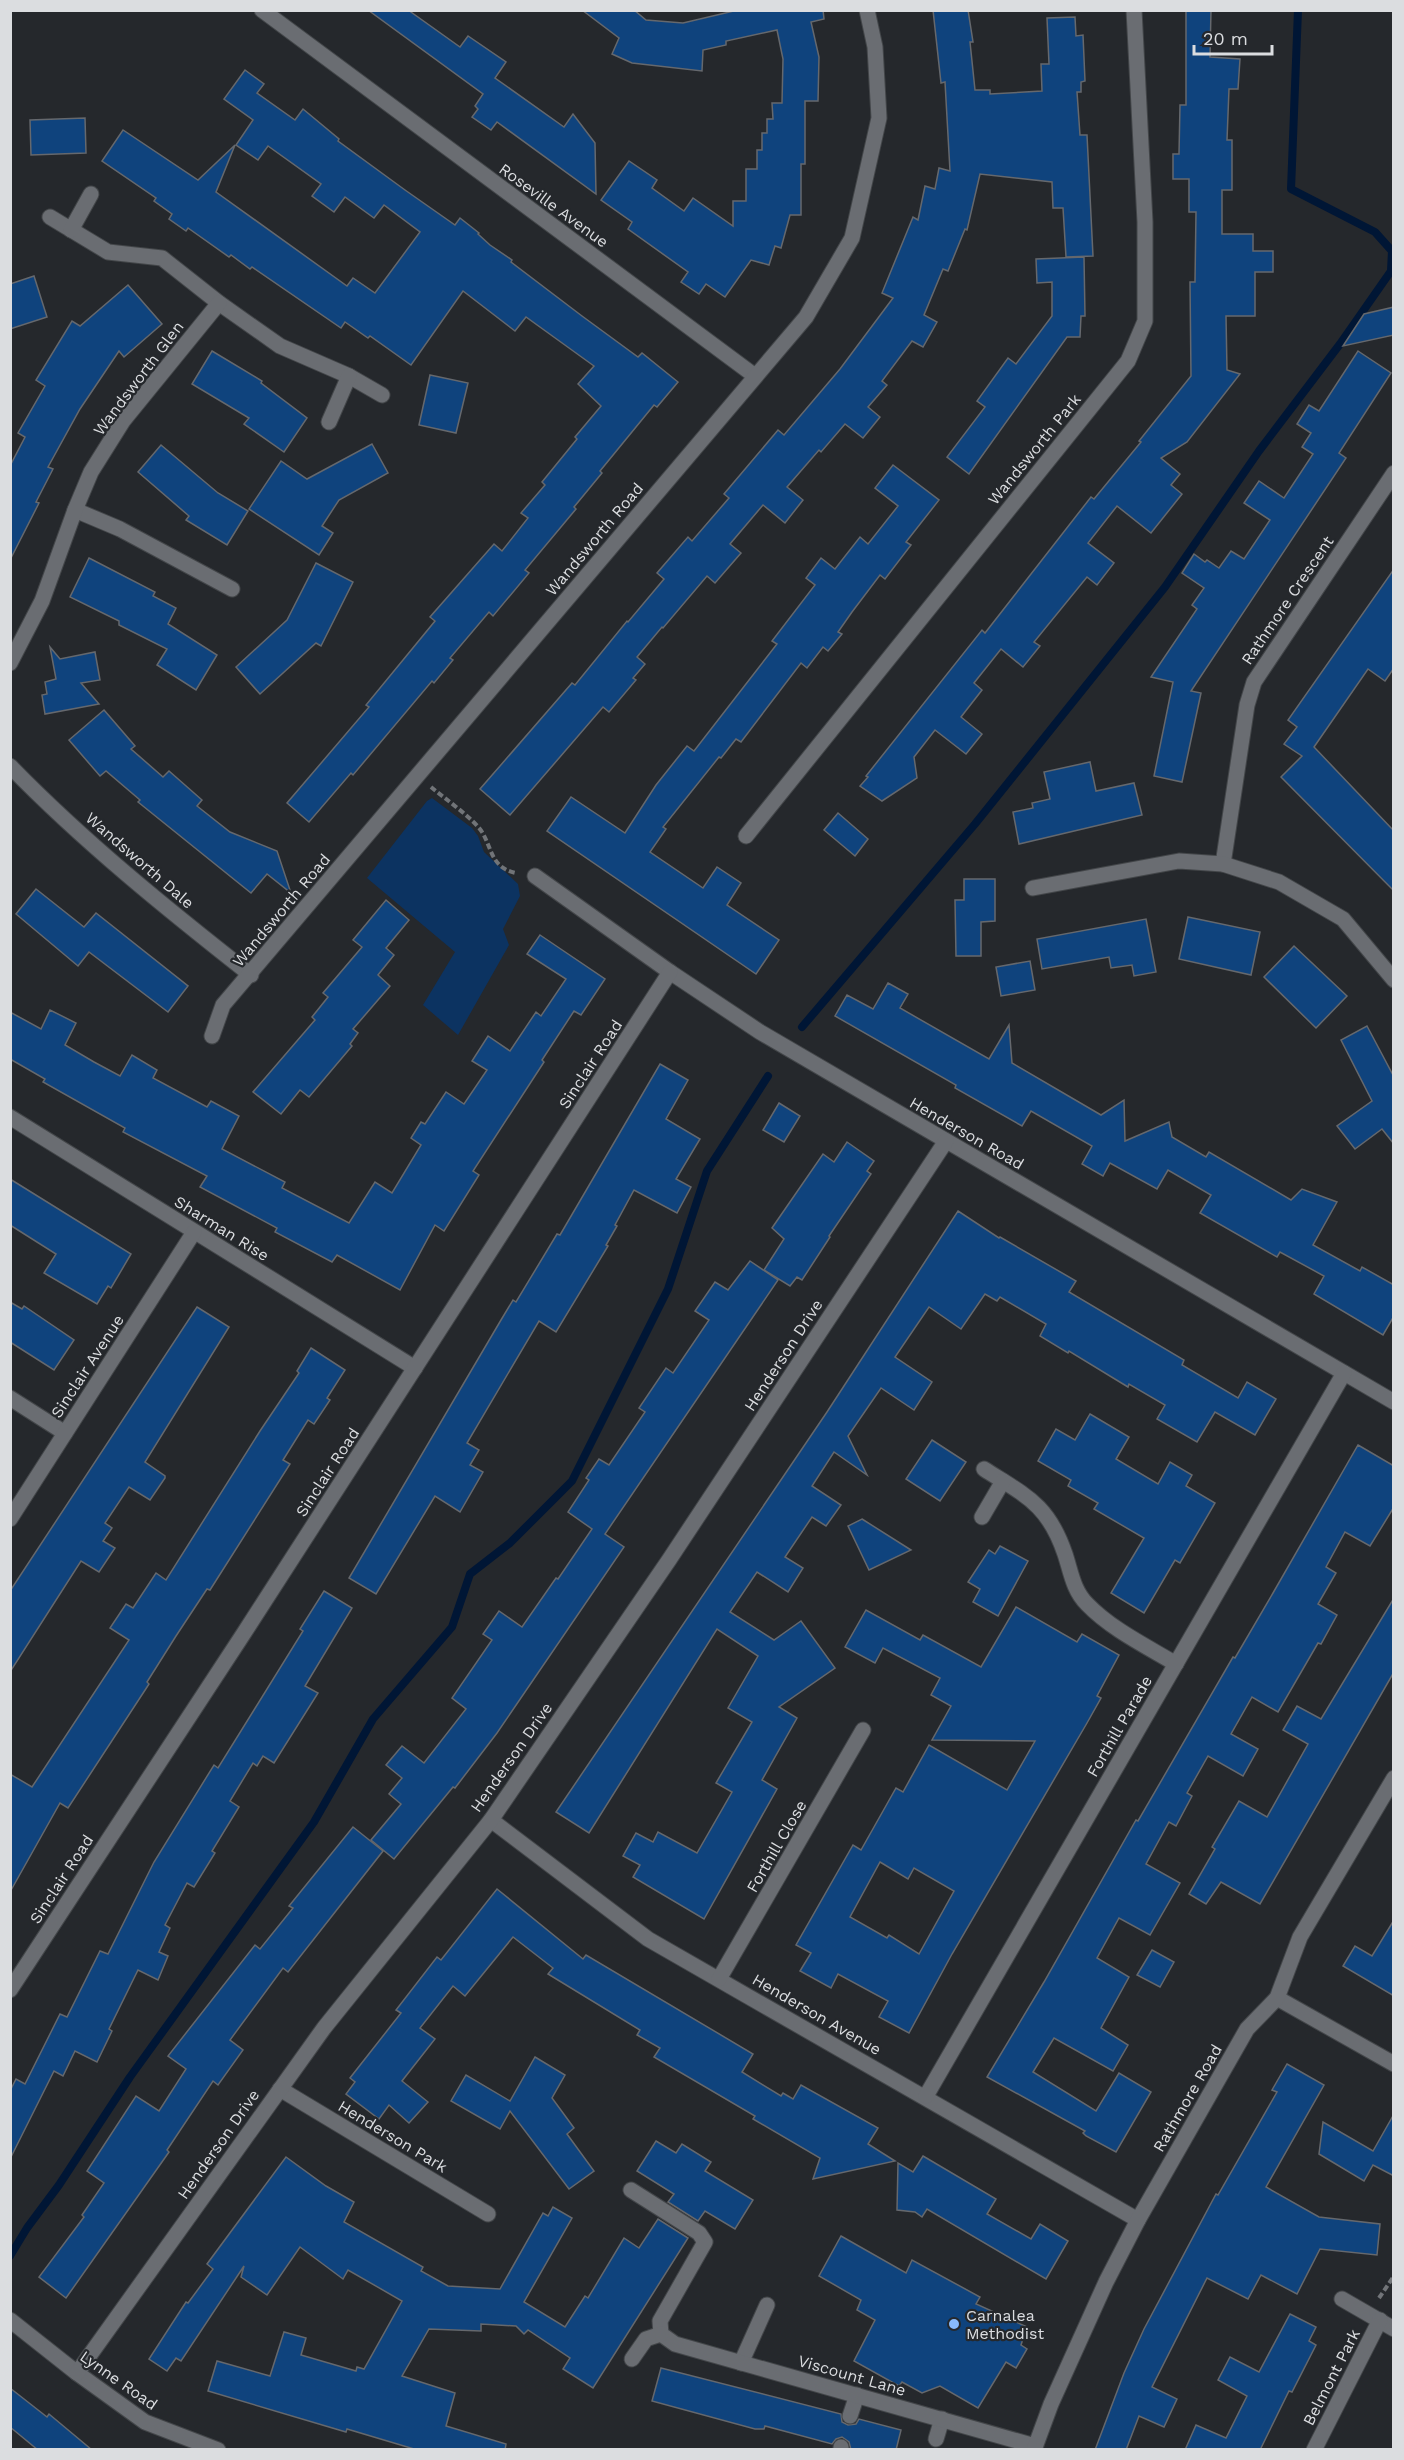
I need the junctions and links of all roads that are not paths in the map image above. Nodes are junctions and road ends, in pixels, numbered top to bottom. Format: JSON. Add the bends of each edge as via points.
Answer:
{"nodes":[{"id":1,"x":262,"y":10,"type":"edge"},
{"id":2,"x":867,"y":10,"type":"edge"},
{"id":3,"x":1134,"y":10,"type":"edge"},
{"id":4,"x":91,"y":194,"type":"dead end"},
{"id":5,"x":50,"y":217,"type":"dead end"},
{"id":6,"x":71,"y":230,"type":"junction"},
{"id":7,"x":219,"y":303,"type":"junction"},
{"id":8,"x":349,"y":376,"type":"junction"},
{"id":9,"x":755,"y":376,"type":"junction"},
{"id":10,"x":382,"y":395,"type":"dead end"},
{"id":11,"x":329,"y":422,"type":"dead end"},
{"id":12,"x":1394,"y":473,"type":"edge"},
{"id":13,"x":75,"y":510,"type":"junction"},
{"id":14,"x":231,"y":589,"type":"dead end"},
{"id":15,"x":10,"y":663,"type":"edge"},
{"id":16,"x":10,"y":766,"type":"edge"},
{"id":17,"x":746,"y":836,"type":"dead end"},
{"id":18,"x":1223,"y":864,"type":"junction"},
{"id":19,"x":535,"y":876,"type":"road end"},
{"id":20,"x":1033,"y":888,"type":"dead end"},
{"id":21,"x":670,"y":972,"type":"junction"},
{"id":22,"x":251,"y":975,"type":"junction"},
{"id":23,"x":1394,"y":980,"type":"edge"},
{"id":24,"x":212,"y":1036,"type":"dead end"},
{"id":25,"x":10,"y":1118,"type":"edge"},
{"id":26,"x":946,"y":1141,"type":"junction"},
{"id":27,"x":194,"y":1232,"type":"junction"},
{"id":28,"x":415,"y":1368,"type":"junction"},
{"id":29,"x":1344,"y":1373,"type":"junction"},
{"id":30,"x":10,"y":1398,"type":"edge"},
{"id":31,"x":1394,"y":1402,"type":"edge"},
{"id":32,"x":65,"y":1433,"type":"junction"},
{"id":33,"x":984,"y":1469,"type":"dead end"},
{"id":34,"x":1003,"y":1482,"type":"junction"},
{"id":35,"x":982,"y":1517,"type":"dead end"},
{"id":36,"x":10,"y":1519,"type":"edge"},
{"id":37,"x":1176,"y":1664,"type":"junction"},
{"id":38,"x":863,"y":1730,"type":"dead end"},
{"id":39,"x":1394,"y":1778,"type":"edge"},
{"id":40,"x":491,"y":1820,"type":"junction"},
{"id":41,"x":719,"y":1979,"type":"junction"},
{"id":42,"x":10,"y":1990,"type":"edge"},
{"id":43,"x":1277,"y":1998,"type":"junction"},
{"id":44,"x":1394,"y":2064,"type":"edge"},
{"id":45,"x":279,"y":2089,"type":"junction"},
{"id":46,"x":926,"y":2096,"type":"junction"},
{"id":47,"x":631,"y":2190,"type":"dead end"},
{"id":48,"x":488,"y":2214,"type":"dead end"},
{"id":49,"x":1138,"y":2220,"type":"junction"},
{"id":50,"x":1342,"y":2300,"type":"dead end"},
{"id":51,"x":767,"y":2305,"type":"dead end"},
{"id":52,"x":10,"y":2320,"type":"edge"},
{"id":53,"x":1380,"y":2320,"type":"junction"},
{"id":54,"x":1394,"y":2329,"type":"edge"},
{"id":55,"x":661,"y":2334,"type":"junction"},
{"id":56,"x":632,"y":2359,"type":"dead end"},
{"id":57,"x":741,"y":2363,"type":"junction"},
{"id":58,"x":77,"y":2373,"type":"junction"},
{"id":59,"x":857,"y":2395,"type":"junction"},
{"id":60,"x":850,"y":2416,"type":"dead end"},
{"id":61,"x":942,"y":2419,"type":"junction"},
{"id":62,"x":936,"y":2439,"type":"dead end"},
{"id":63,"x":1035,"y":2448,"type":"edge"},
{"id":64,"x":218,"y":2450,"type":"edge"},
{"id":65,"x":1314,"y":2450,"type":"edge"}],
"edges":[{"from":1,"to":9,"type":"street","name":"Roseville Avenue"},
{"from":2,"to":9,"type":"street","name":"Wandsworth Road","via":[[875,47],[879,118],[852,238],[806,317]]},
{"from":3,"to":17,"type":"street","name":"Wandsworth Park","via":[[1145,222],[1145,321],[1128,361]]},
{"from":4,"to":6,"type":"street"},
{"from":5,"to":6,"type":"street"},
{"from":6,"to":7,"type":"street","via":[[108,252],[162,258]]},
{"from":7,"to":8,"type":"street","via":[[280,346]]},
{"from":7,"to":13,"type":"street","name":"Wandsworth Glen","via":[[123,421],[92,472]]},
{"from":8,"to":10,"type":"street"},
{"from":8,"to":11,"type":"street"},
{"from":9,"to":22,"type":"street","name":"Wandsworth Road"},
{"from":12,"to":18,"type":"street","name":"Rathmore Crescent","via":[[1254,682],[1247,705]]},
{"from":13,"to":14,"type":"street","via":[[120,529]]},
{"from":13,"to":15,"type":"street","name":"Wandsworth Glen","via":[[42,601]]},
{"from":16,"to":22,"type":"street","name":"Wandsworth Dale","via":[[166,909]]},
{"from":18,"to":20,"type":"street","via":[[1179,861]]},
{"from":18,"to":23,"type":"street","via":[[1279,882],[1343,919]]},
{"from":19,"to":21,"type":"street","name":"Henderson Road"},
{"from":21,"to":26,"type":"street","name":"Henderson Road","via":[[760,1032]]},
{"from":21,"to":28,"type":"street","name":"Sinclair Road"},
{"from":22,"to":24,"type":"street","name":"Wandsworth Road","via":[[223,1005]]},
{"from":25,"to":27,"type":"street","name":"Sharman Rise"},
{"from":26,"to":29,"type":"street","name":"Henderson Road"},
{"from":26,"to":40,"type":"street","name":"Henderson Drive","via":[[669,1560]]},
{"from":27,"to":28,"type":"street","name":"Sharman Rise"},
{"from":27,"to":32,"type":"street","name":"Sinclair Avenue"},
{"from":28,"to":42,"type":"street","name":"Sinclair Road"},
{"from":29,"to":31,"type":"street","name":"Henderson Road"},
{"from":29,"to":37,"type":"street","name":"Forthill Parade"},
{"from":30,"to":32,"type":"street"},
{"from":32,"to":36,"type":"street","name":"Sinclair Avenue"},
{"from":33,"to":34,"type":"street"},
{"from":34,"to":35,"type":"street"},
{"from":34,"to":37,"type":"street","via":[[1041,1508],[1051,1522],[1072,1581],[1086,1604]]},
{"from":37,"to":46,"type":"street","name":"Forthill Parade"},
{"from":38,"to":41,"type":"street","name":"Forthill Close"},
{"from":39,"to":43,"type":"street","name":"Rathmore Road","via":[[1300,1937]]},
{"from":40,"to":41,"type":"street","name":"Henderson Avenue","via":[[648,1939]]},
{"from":40,"to":45,"type":"street","name":"Henderson Drive"},
{"from":41,"to":46,"type":"street","name":"Henderson Avenue"},
{"from":43,"to":44,"type":"street"},
{"from":43,"to":49,"type":"street","name":"Rathmore Road","via":[[1247,2029]]},
{"from":45,"to":48,"type":"street","name":"Henderson Park"},
{"from":45,"to":58,"type":"street","name":"Henderson Drive"},
{"from":46,"to":49,"type":"street","name":"Henderson Avenue"},
{"from":47,"to":55,"type":"street","via":[[699,2233],[705,2242],[660,2320]]},
{"from":49,"to":63,"type":"street","name":"Rathmore Road","via":[[1106,2282]]},
{"from":50,"to":53,"type":"street"},
{"from":51,"to":57,"type":"street"},
{"from":52,"to":58,"type":"street","name":"Lynne Road"},
{"from":53,"to":54,"type":"street"},
{"from":53,"to":65,"type":"street","name":"Belmont Park"},
{"from":55,"to":56,"type":"street","via":[[646,2340]]},
{"from":55,"to":57,"type":"street","name":"Viscount Lane","via":[[675,2344]]},
{"from":57,"to":59,"type":"street","name":"Viscount Lane"},
{"from":58,"to":64,"type":"street","name":"Lynne Road","via":[[145,2422]]},
{"from":59,"to":60,"type":"street"},
{"from":59,"to":61,"type":"street","name":"Viscount Lane"},
{"from":61,"to":62,"type":"street"},
{"from":61,"to":63,"type":"street","name":"Viscount Lane"}]}
